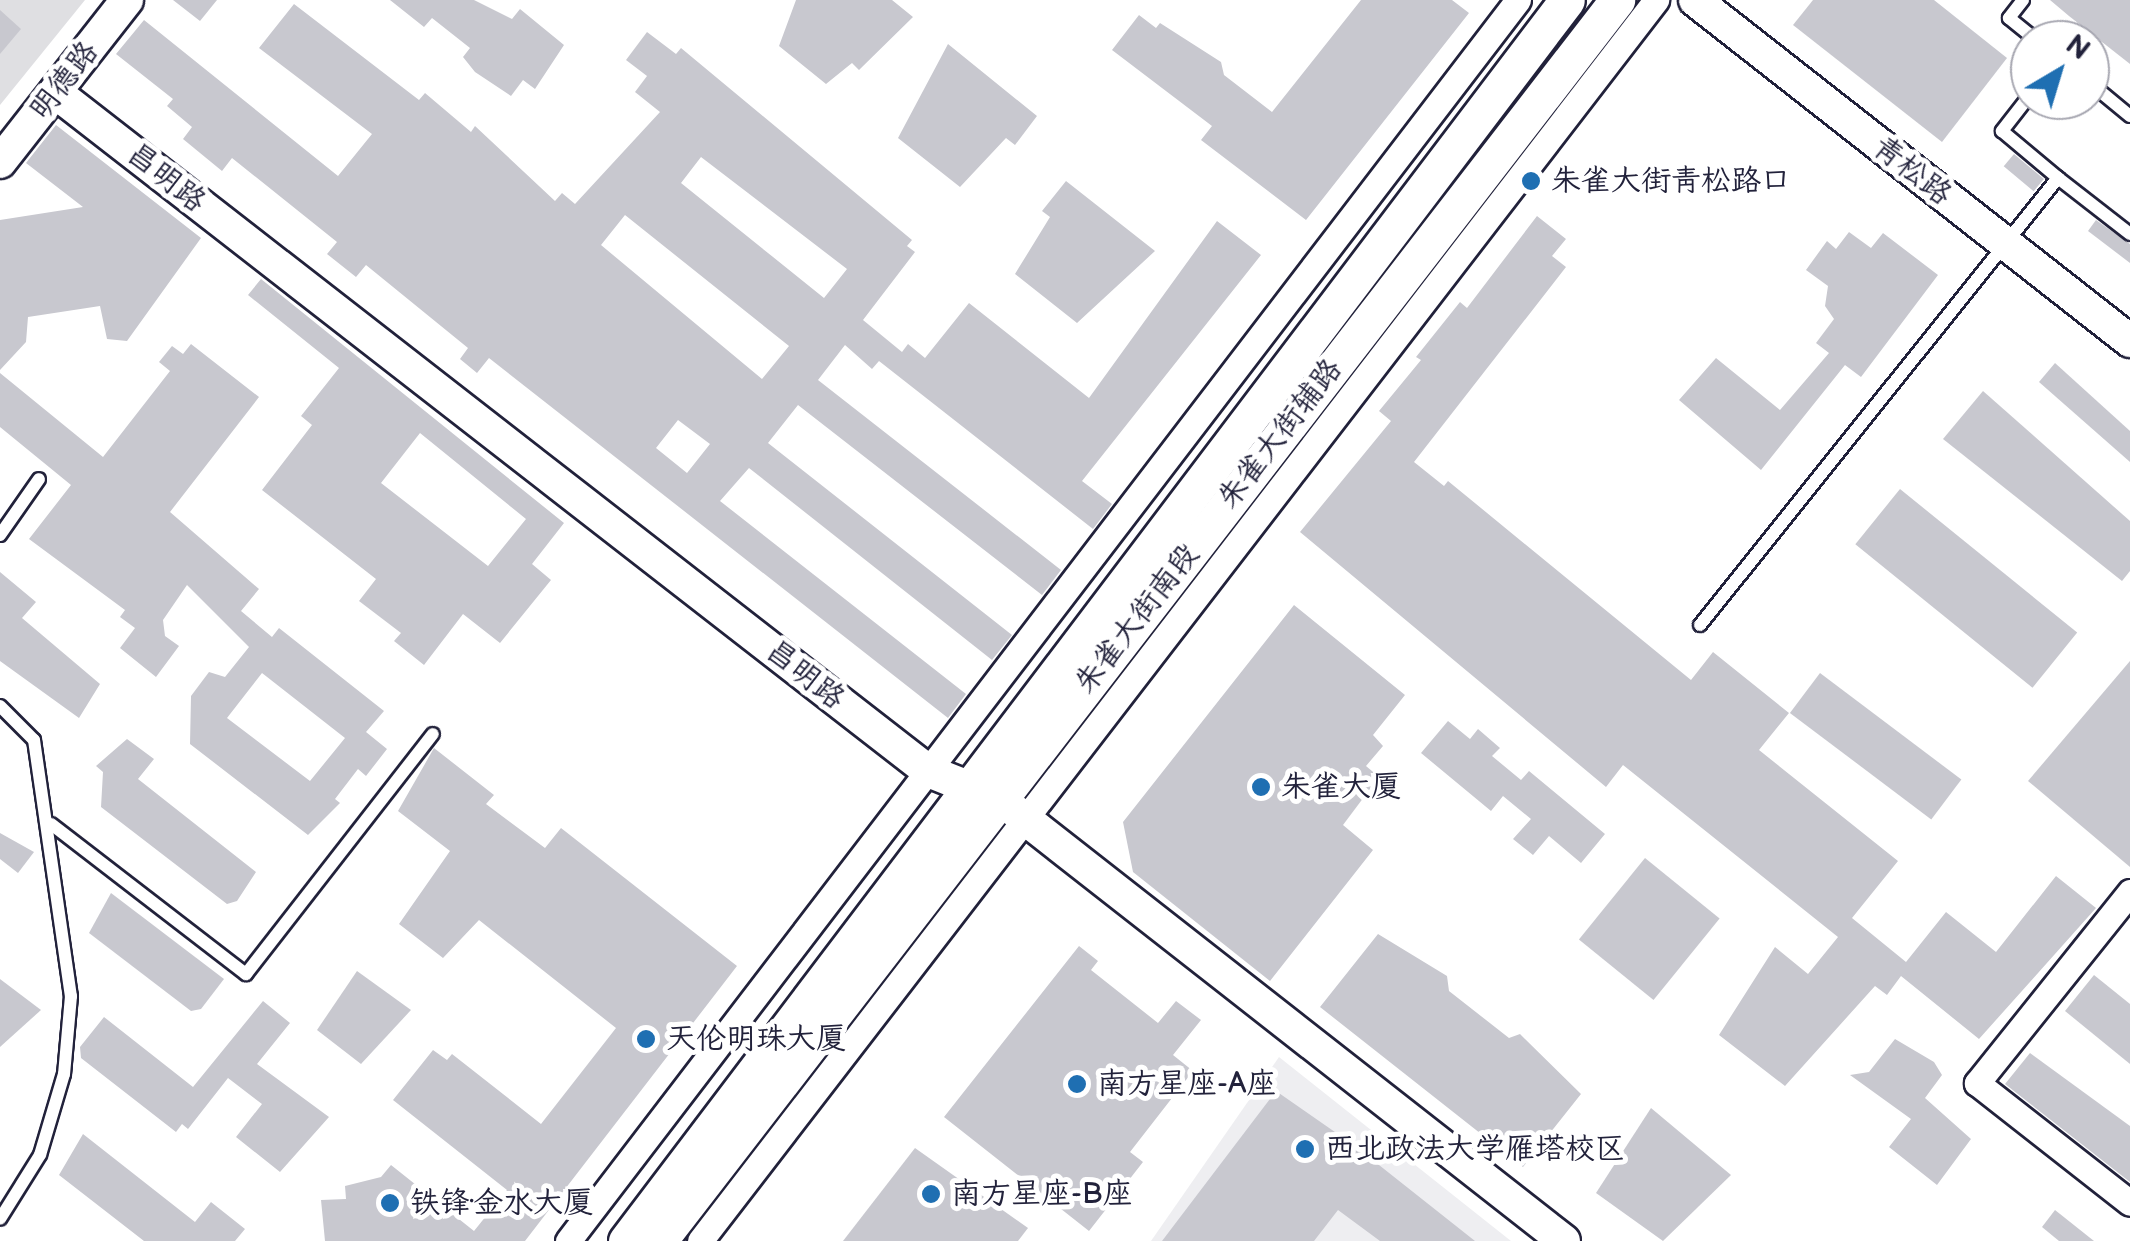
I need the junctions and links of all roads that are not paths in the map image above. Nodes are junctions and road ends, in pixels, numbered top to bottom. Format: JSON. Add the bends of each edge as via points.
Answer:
{"nodes":[{"id":1,"x":127,"y":0,"type":"edge"},
{"id":2,"x":1518,"y":0,"type":"edge"},
{"id":3,"x":1567,"y":0,"type":"edge"},
{"id":4,"x":1617,"y":0,"type":"edge"},
{"id":5,"x":1656,"y":0,"type":"edge"},
{"id":6,"x":1695,"y":0,"type":"edge"},
{"id":7,"x":2023,"y":0,"type":"edge"},
{"id":8,"x":2011,"y":20,"type":"edge"},
{"id":9,"x":55,"y":92,"type":"junction"},
{"id":10,"x":2110,"y":100,"type":"edge"},
{"id":11,"x":2130,"y":116,"type":"edge"},
{"id":12,"x":2011,"y":120,"type":"edge"},
{"id":13,"x":0,"y":162,"type":"edge"},
{"id":14,"x":2058,"y":178,"type":"junction"},
{"id":15,"x":2130,"y":234,"type":"edge"},
{"id":16,"x":2006,"y":244,"type":"junction"},
{"id":17,"x":2130,"y":341,"type":"edge"},
{"id":18,"x":39,"y":479,"type":"dead end"},
{"id":19,"x":0,"y":535,"type":"edge"},
{"id":20,"x":1700,"y":625,"type":"dead end"},
{"id":21,"x":0,"y":706,"type":"edge"},
{"id":22,"x":433,"y":734,"type":"dead end"},
{"id":23,"x":928,"y":771,"type":"junction"},
{"id":24,"x":1001,"y":802,"type":"junction"},
{"id":25,"x":51,"y":824,"type":"junction"},
{"id":26,"x":2130,"y":892,"type":"edge"},
{"id":27,"x":2130,"y":1203,"type":"edge"},
{"id":28,"x":4,"y":1213,"type":"edge"},
{"id":29,"x":568,"y":1241,"type":"edge"},
{"id":30,"x":626,"y":1241,"type":"edge"},
{"id":31,"x":659,"y":1241,"type":"edge"},
{"id":32,"x":700,"y":1241,"type":"edge"},
{"id":33,"x":1564,"y":1241,"type":"edge"}],
"edges":[{"from":1,"to":9,"type":"street","name":"明德路"},
{"from":2,"to":23,"type":"street"},
{"from":3,"to":24,"type":"main road","name":"朱雀大街南段"},
{"from":4,"to":24,"type":"main road","name":"朱雀大街南段"},
{"from":5,"to":24,"type":"street","name":"朱雀大街辅路"},
{"from":6,"to":16,"type":"street","name":"青松路"},
{"from":7,"to":8,"type":"lane"},
{"from":9,"to":13,"type":"street","name":"明德路"},
{"from":9,"to":23,"type":"street","name":"昌明路"},
{"from":10,"to":11,"type":"lane"},
{"from":12,"to":14,"type":"lane","via":[[2002,131]]},
{"from":14,"to":15,"type":"lane"},
{"from":14,"to":16,"type":"lane"},
{"from":16,"to":17,"type":"street","name":"青松路"},
{"from":16,"to":20,"type":"lane"},
{"from":18,"to":19,"type":"lane"},
{"from":21,"to":25,"type":"lane","via":[[34,740]]},
{"from":22,"to":25,"type":"lane","via":[[246,974]]},
{"from":23,"to":24,"type":"street","name":"昌明路"},
{"from":23,"to":29,"type":"street"},
{"from":24,"to":30,"type":"main road","name":"朱雀大街南段"},
{"from":24,"to":31,"type":"main road","name":"朱雀大街南段"},
{"from":24,"to":32,"type":"street","name":"朱雀大街辅路"},
{"from":24,"to":33,"type":"street","name":"昌明路"},
{"from":25,"to":28,"type":"lane","via":[[70,996],[64,1074],[40,1155]]},
{"from":26,"to":27,"type":"street","via":[[1976,1082]]}]}
